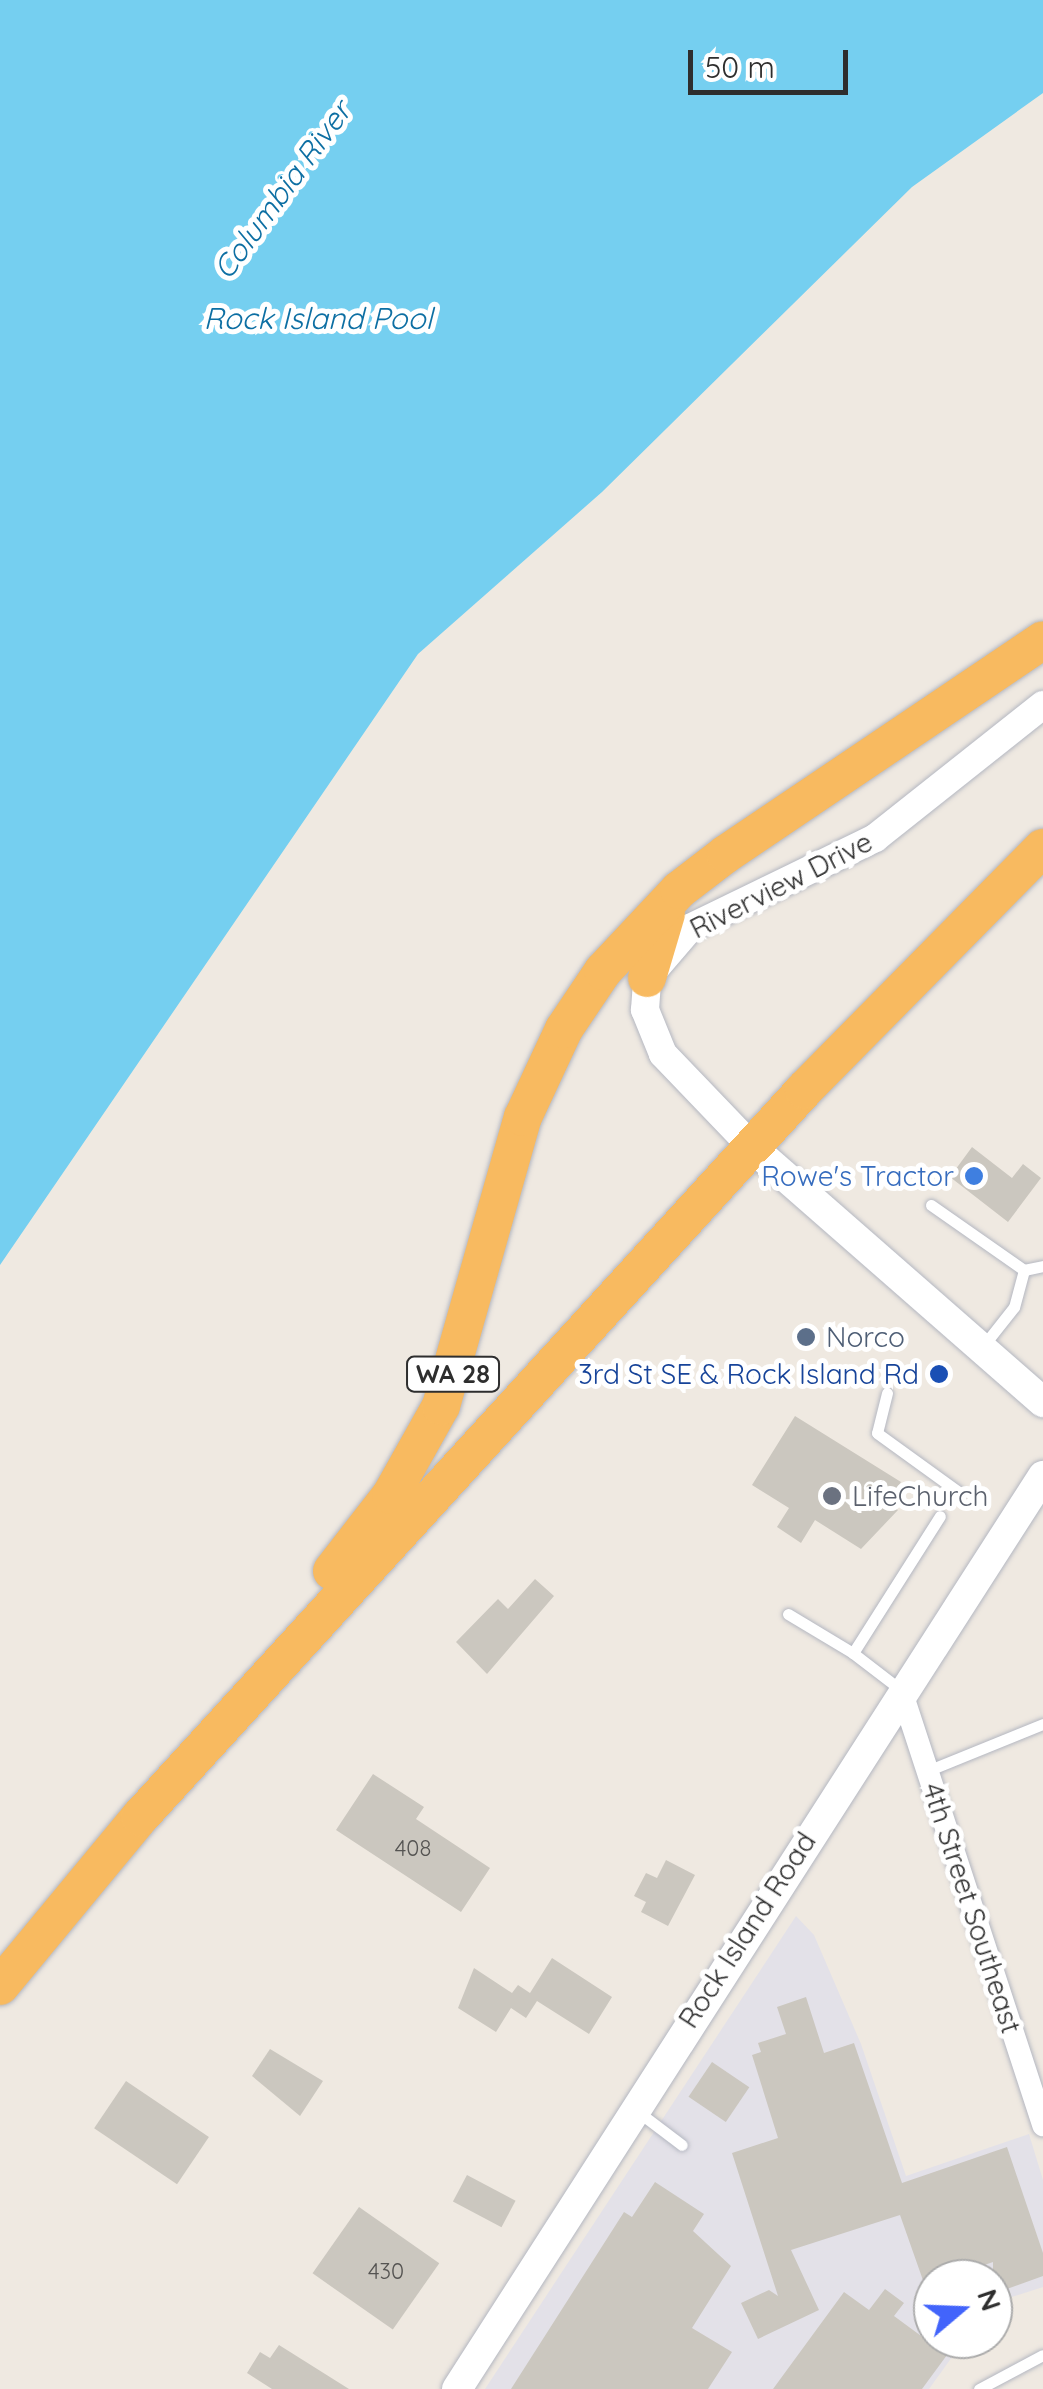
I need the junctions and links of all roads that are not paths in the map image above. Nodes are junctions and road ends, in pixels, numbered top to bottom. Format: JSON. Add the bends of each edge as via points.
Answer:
{"nodes":[{"id":1,"x":1043,"y":640,"type":"edge"},
{"id":2,"x":1043,"y":706,"type":"edge"},
{"id":3,"x":1043,"y":848,"type":"edge"},
{"id":4,"x":679,"y":890,"type":"junction"},
{"id":5,"x":647,"y":978,"type":"junction"},
{"id":6,"x":755,"y":1150,"type":"junction"},
{"id":7,"x":930,"y":1205,"type":"dead end"},
{"id":8,"x":1043,"y":1266,"type":"edge"},
{"id":9,"x":1024,"y":1270,"type":"junction"},
{"id":10,"x":981,"y":1348,"type":"junction"},
{"id":11,"x":887,"y":1393,"type":"dead end"},
{"id":12,"x":1043,"y":1402,"type":"edge"},
{"id":13,"x":1043,"y":1476,"type":"edge"},
{"id":14,"x":960,"y":1493,"type":"dead end"},
{"id":15,"x":940,"y":1516,"type":"dead end"},
{"id":16,"x":788,"y":1614,"type":"dead end"},
{"id":17,"x":852,"y":1653,"type":"junction"},
{"id":18,"x":901,"y":1690,"type":"junction"},
{"id":19,"x":1043,"y":1724,"type":"edge"},
{"id":20,"x":927,"y":1771,"type":"junction"},
{"id":21,"x":140,"y":1817,"type":"junction"},
{"id":22,"x":0,"y":1986,"type":"edge"},
{"id":23,"x":633,"y":2108,"type":"junction"},
{"id":24,"x":1043,"y":2125,"type":"edge"},
{"id":25,"x":682,"y":2145,"type":"dead end"},
{"id":26,"x":1043,"y":2354,"type":"edge"},
{"id":27,"x":456,"y":2389,"type":"edge"},
{"id":28,"x":979,"y":2389,"type":"edge"}],
"edges":[{"from":1,"to":4,"type":"highway","number":"WA 28"},
{"from":2,"to":5,"type":"street","name":"Riverview Drive","via":[[875,838],[690,928]]},
{"from":3,"to":6,"type":"highway","via":[[864,1025]]},
{"from":4,"to":5,"type":"highway","via":[[658,926]]},
{"from":4,"to":21,"type":"highway","number":"WA 28","via":[[603,971],[546,1061],[513,1146],[452,1376],[410,1464]]},
{"from":5,"to":6,"type":"street","via":[[645,1010],[663,1054]]},
{"from":6,"to":10,"type":"main road"},
{"from":6,"to":21,"type":"highway"},
{"from":7,"to":9,"type":"lane"},
{"from":8,"to":9,"type":"lane"},
{"from":9,"to":10,"type":"lane","via":[[1014,1308]]},
{"from":10,"to":12,"type":"main road"},
{"from":11,"to":14,"type":"lane","via":[[878,1433]]},
{"from":13,"to":18,"type":"main road","name":"Rock Island Road"},
{"from":15,"to":17,"type":"lane"},
{"from":16,"to":17,"type":"lane"},
{"from":17,"to":18,"type":"lane"},
{"from":18,"to":20,"type":"street","name":"4th Street Southeast"},
{"from":18,"to":23,"type":"main road","name":"Rock Island Road"},
{"from":19,"to":20,"type":"lane"},
{"from":20,"to":24,"type":"street","name":"4th Street Southeast"},
{"from":21,"to":22,"type":"highway","number":"WA 28"},
{"from":23,"to":25,"type":"lane"},
{"from":23,"to":27,"type":"main road","name":"Rock Island Road"},
{"from":26,"to":28,"type":"lane"}]}
